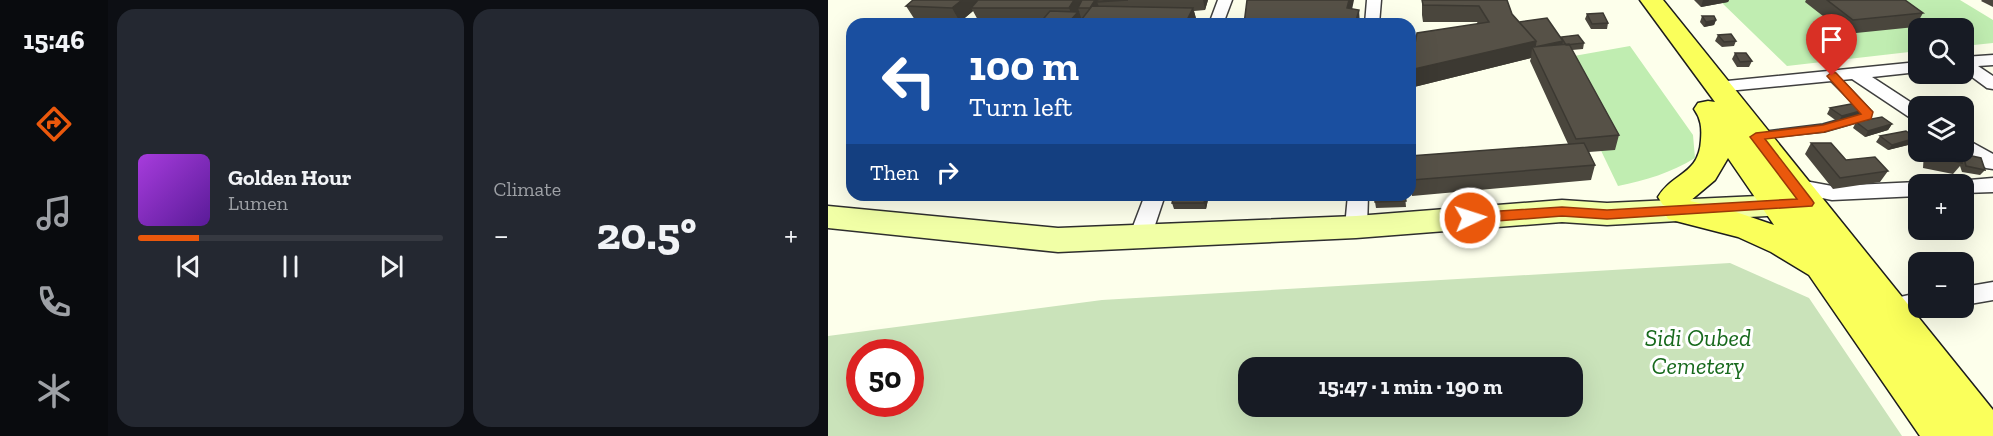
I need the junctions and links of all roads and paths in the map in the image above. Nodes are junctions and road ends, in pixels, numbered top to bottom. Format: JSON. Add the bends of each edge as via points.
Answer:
{"nodes":[{"id":1,"x":1224,"y":0,"type":"edge"},
{"id":2,"x":1374,"y":0,"type":"edge"},
{"id":3,"x":1630,"y":0,"type":"edge"},
{"id":4,"x":1651,"y":0,"type":"edge"},
{"id":5,"x":1218,"y":18,"type":"edge"},
{"id":6,"x":1372,"y":18,"type":"edge"},
{"id":7,"x":1993,"y":60,"type":"edge"},
{"id":8,"x":1974,"y":62,"type":"edge"},
{"id":9,"x":1908,"y":68,"type":"edge"},
{"id":10,"x":1974,"y":70,"type":"edge"},
{"id":11,"x":1855,"y":73,"type":"junction"},
{"id":12,"x":1832,"y":76,"type":"junction"},
{"id":13,"x":1993,"y":84,"type":"edge"},
{"id":14,"x":1717,"y":87,"type":"junction"},
{"id":15,"x":1908,"y":108,"type":"edge"},
{"id":16,"x":1715,"y":120,"type":"junction"},
{"id":17,"x":1756,"y":137,"type":"junction"},
{"id":18,"x":1974,"y":151,"type":"edge"},
{"id":19,"x":1993,"y":163,"type":"edge"},
{"id":20,"x":1993,"y":185,"type":"edge"},
{"id":21,"x":1974,"y":186,"type":"edge"},
{"id":22,"x":1908,"y":189,"type":"edge"},
{"id":23,"x":1795,"y":195,"type":"junction"},
{"id":24,"x":1153,"y":201,"type":"edge"},
{"id":25,"x":1358,"y":201,"type":"edge"},
{"id":26,"x":1677,"y":204,"type":"junction"},
{"id":27,"x":828,"y":217,"type":"edge"},
{"id":28,"x":1356,"y":227,"type":"junction"},
{"id":29,"x":1140,"y":237,"type":"junction"},
{"id":30,"x":1831,"y":276,"type":"junction"},
{"id":31,"x":1993,"y":291,"type":"edge"},
{"id":32,"x":1974,"y":294,"type":"edge"},
{"id":33,"x":1904,"y":305,"type":"edge"},
{"id":34,"x":1946,"y":436,"type":"edge"},
{"id":35,"x":1987,"y":436,"type":"edge"}],
"edges":[{"from":1,"to":5,"type":"street"},
{"from":2,"to":6,"type":"street"},
{"from":3,"to":16,"type":"main road"},
{"from":4,"to":14,"type":"main road"},
{"from":7,"to":8,"type":"street"},
{"from":9,"to":11,"type":"street"},
{"from":10,"to":13,"type":"street"},
{"from":11,"to":12,"type":"street"},
{"from":11,"to":15,"type":"street"},
{"from":12,"to":14,"type":"street"},
{"from":12,"to":17,"type":"lane","via":[[1863,107],[1866,116],[1824,129]]},
{"from":14,"to":17,"type":"main road"},
{"from":16,"to":23,"type":"main road"},
{"from":16,"to":26,"type":"main road","via":[[1717,142],[1709,170]]},
{"from":17,"to":23,"type":"main road"},
{"from":18,"to":19,"type":"street"},
{"from":20,"to":21,"type":"street"},
{"from":22,"to":23,"type":"street"},
{"from":23,"to":26,"type":"main road"},
{"from":23,"to":30,"type":"main road"},
{"from":23,"to":33,"type":"main road"},
{"from":24,"to":29,"type":"street"},
{"from":25,"to":28,"type":"street"},
{"from":26,"to":28,"type":"main road","via":[[1607,214],[1562,212]]},
{"from":26,"to":30,"type":"main road","via":[[1738,223],[1801,254]]},
{"from":27,"to":29,"type":"main road","via":[[1058,240]]},
{"from":28,"to":29,"type":"main road"},
{"from":30,"to":34,"type":"main road"},
{"from":31,"to":32,"type":"street"},
{"from":33,"to":35,"type":"main road"}]}
